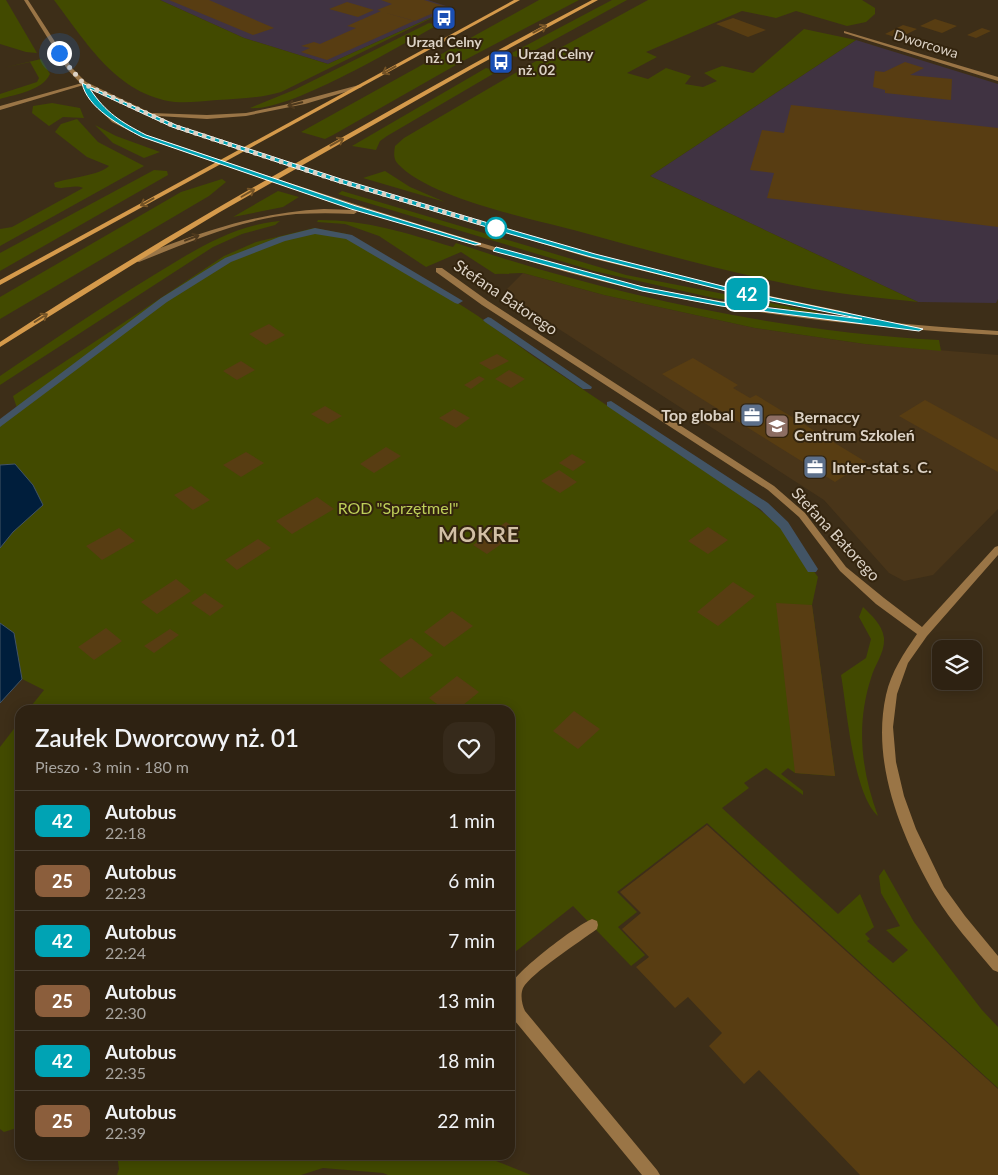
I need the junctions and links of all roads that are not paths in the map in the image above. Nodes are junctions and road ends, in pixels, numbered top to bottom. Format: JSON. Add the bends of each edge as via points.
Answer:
{"nodes":[{"id":1,"x":26,"y":0,"type":"edge"},
{"id":2,"x":518,"y":0,"type":"edge"},
{"id":3,"x":596,"y":0,"type":"edge"},
{"id":4,"x":846,"y":32,"type":"dead end"},
{"id":5,"x":998,"y":80,"type":"edge"},
{"id":6,"x":84,"y":84,"type":"junction"},
{"id":7,"x":359,"y":87,"type":"junction"},
{"id":8,"x":0,"y":108,"type":"edge"},
{"id":9,"x":146,"y":113,"type":"junction"},
{"id":10,"x":244,"y":149,"type":"junction"},
{"id":11,"x":221,"y":162,"type":"junction"},
{"id":12,"x":295,"y":166,"type":"junction"},
{"id":13,"x":272,"y":179,"type":"junction"},
{"id":14,"x":371,"y":213,"type":"junction"},
{"id":15,"x":130,"y":262,"type":"junction"},
{"id":16,"x":439,"y":270,"type":"dead end"},
{"id":17,"x":0,"y":284,"type":"edge"},
{"id":18,"x":919,"y":329,"type":"junction"},
{"id":19,"x":998,"y":333,"type":"edge"},
{"id":20,"x":0,"y":345,"type":"edge"},
{"id":21,"x":998,"y":549,"type":"edge"},
{"id":22,"x":923,"y":633,"type":"junction"},
{"id":23,"x":592,"y":925,"type":"dead end"},
{"id":24,"x":998,"y":966,"type":"edge"},
{"id":25,"x":652,"y":1175,"type":"edge"}],
"edges":[{"from":1,"to":6,"type":"street"},
{"from":2,"to":7,"type":"main road","one_way":true},
{"from":12,"to":3,"type":"main road","one_way":true},
{"from":4,"to":5,"type":"street","name":"Dworcowa"},
{"from":6,"to":8,"type":"street"},
{"from":6,"to":9,"type":"street"},
{"from":6,"to":11,"type":"street","via":[[97,104],[129,129]]},
{"from":7,"to":9,"type":"street","one_way":true,"via":[[291,106],[245,114]]},
{"from":7,"to":10,"type":"main road"},
{"from":9,"to":10,"type":"street","via":[[174,126]]},
{"from":10,"to":11,"type":"main road"},
{"from":10,"to":12,"type":"street"},
{"from":11,"to":13,"type":"street"},
{"from":11,"to":17,"type":"main road","one_way":true},
{"from":12,"to":13,"type":"main road"},
{"from":12,"to":18,"type":"street","via":[[593,256],[742,293]]},
{"from":13,"to":14,"type":"street"},
{"from":15,"to":13,"type":"main road","one_way":true},
{"from":15,"to":14,"type":"street","one_way":true,"via":[[261,216],[308,211]]},
{"from":14,"to":18,"type":"street","via":[[642,289],[740,308]]},
{"from":20,"to":15,"type":"main road","one_way":true},
{"from":16,"to":22,"type":"street","name":"Stefana Batorego","via":[[771,488],[807,521],[847,572]]},
{"from":18,"to":19,"type":"street"},
{"from":21,"to":22,"type":"street"},
{"from":22,"to":24,"type":"street","via":[[906,657],[893,688],[887,728],[890,768],[913,835],[933,878],[957,916]]},
{"from":23,"to":25,"type":"street","via":[[522,978],[515,992],[515,1006]]}]}
